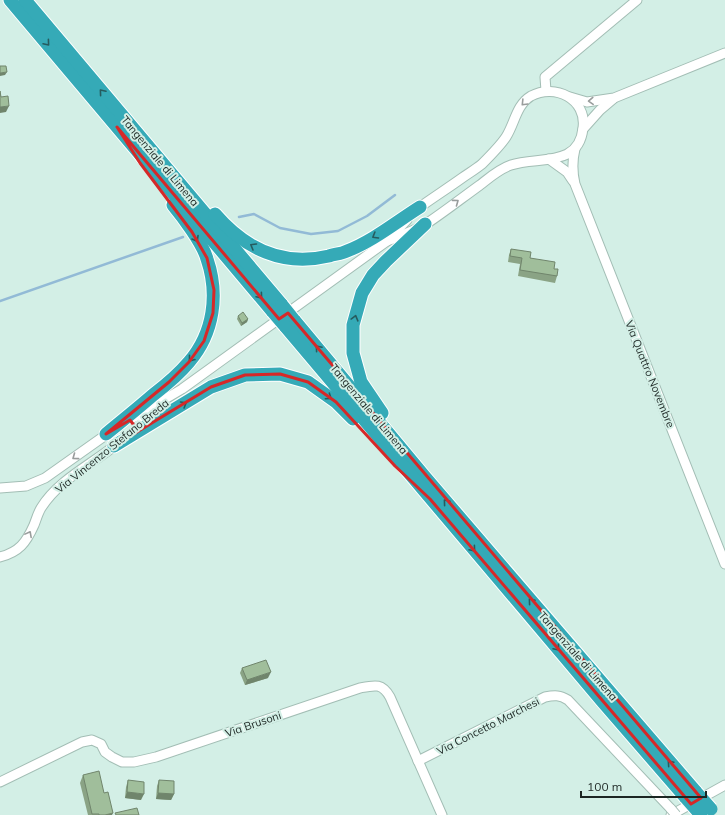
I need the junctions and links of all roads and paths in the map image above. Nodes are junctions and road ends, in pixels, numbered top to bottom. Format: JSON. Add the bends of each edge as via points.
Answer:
{"nodes":[{"id":1,"x":10,"y":0,"type":"edge"},
{"id":2,"x":25,"y":0,"type":"edge"},
{"id":3,"x":638,"y":0,"type":"edge"},
{"id":4,"x":725,"y":53,"type":"edge"},
{"id":5,"x":546,"y":91,"type":"junction"},
{"id":6,"x":569,"y":96,"type":"junction"},
{"id":7,"x":614,"y":98,"type":"junction"},
{"id":8,"x":122,"y":124,"type":"junction"},
{"id":9,"x":583,"y":129,"type":"junction"},
{"id":10,"x":575,"y":148,"type":"junction"},
{"id":11,"x":549,"y":159,"type":"junction"},
{"id":12,"x":574,"y":184,"type":"junction"},
{"id":13,"x":420,"y":207,"type":"junction"},
{"id":14,"x":425,"y":224,"type":"junction"},
{"id":15,"x":387,"y":241,"type":"junction"},
{"id":16,"x":290,"y":323,"type":"junction"},
{"id":17,"x":182,"y":389,"type":"junction"},
{"id":18,"x":106,"y":434,"type":"junction"},
{"id":19,"x":114,"y":446,"type":"junction"},
{"id":20,"x":424,"y":476,"type":"junction"},
{"id":21,"x":0,"y":488,"type":"edge"},
{"id":22,"x":430,"y":499,"type":"junction"},
{"id":23,"x":0,"y":557,"type":"edge"},
{"id":24,"x":725,"y":564,"type":"edge"},
{"id":25,"x":418,"y":761,"type":"junction"},
{"id":26,"x":0,"y":782,"type":"edge"},
{"id":27,"x":725,"y":784,"type":"edge"},
{"id":28,"x":691,"y":795,"type":"junction"},
{"id":29,"x":673,"y":813,"type":"edge"},
{"id":30,"x":710,"y":813,"type":"edge"},
{"id":31,"x":442,"y":815,"type":"edge"}],
"edges":[{"from":1,"to":8,"type":"highway","name":"Tangenziale di Limena","one_way":true},
{"from":8,"to":2,"type":"highway","name":"Tangenziale di Limena","one_way":true},
{"from":3,"to":5,"type":"street","via":[[545,76]]},
{"from":4,"to":7,"type":"street"},
{"from":5,"to":6,"type":"street"},
{"from":5,"to":13,"type":"street","name":"Via Vincenzo Stefano Breda","one_way":true,"via":[[531,97],[518,109],[506,137],[481,165]]},
{"from":7,"to":6,"type":"street","one_way":true,"via":[[588,102]]},
{"from":6,"to":9,"type":"street","via":[[584,118]]},
{"from":7,"to":9,"type":"street"},
{"from":13,"to":8,"type":"highway","one_way":true,"via":[[346,252],[314,259],[285,258],[267,253],[250,245],[236,234],[217,217],[155,147]]},
{"from":8,"to":16,"type":"highway","name":"Tangenziale di Limena","bridge":true},
{"from":8,"to":18,"type":"highway","one_way":true,"via":[[140,163],[192,232],[207,258],[214,290],[213,313],[204,341],[189,362],[169,382]]},
{"from":9,"to":10,"type":"street"},
{"from":10,"to":11,"type":"street","name":"Via Vincenzo Stefano Breda","via":[[569,155]]},
{"from":10,"to":12,"type":"street","name":"Via Quattro Novembre","via":[[572,168]]},
{"from":11,"to":12,"type":"street","name":"Via Quattro Novembre","via":[[568,172]]},
{"from":14,"to":11,"type":"street","name":"Via Vincenzo Stefano Breda","one_way":true,"via":[[509,166]]},
{"from":12,"to":24,"type":"street","name":"Via Quattro Novembre"},
{"from":13,"to":15,"type":"street","name":"Via Vincenzo Stefano Breda"},
{"from":14,"to":15,"type":"street","name":"Via Vincenzo Stefano Breda"},
{"from":20,"to":14,"type":"highway","one_way":true,"via":[[361,382],[353,353],[353,325],[362,293],[373,276]]},
{"from":15,"to":17,"type":"street","name":"Via Vincenzo Stefano Breda"},
{"from":20,"to":16,"type":"highway","name":"Tangenziale di Limena","one_way":true},
{"from":16,"to":22,"type":"highway","name":"Tangenziale di Limena"},
{"from":17,"to":18,"type":"street","name":"Via Vincenzo Stefano Breda"},
{"from":17,"to":19,"type":"street","name":"Via Vincenzo Stefano Breda"},
{"from":18,"to":21,"type":"street","name":"Via Vincenzo Stefano Breda","one_way":true,"via":[[45,478],[26,486]]},
{"from":19,"to":22,"type":"highway","one_way":true,"via":[[211,387],[245,375],[280,374],[308,382],[336,402],[395,466]]},
{"from":23,"to":19,"type":"street","name":"Via Vincenzo Stefano Breda","one_way":true,"via":[[8,555],[24,544],[41,508],[55,491]]},
{"from":28,"to":20,"type":"highway","name":"Tangenziale di Limena","one_way":true},
{"from":22,"to":28,"type":"highway","name":"Tangenziale di Limena","one_way":true,"via":[[602,701]]},
{"from":25,"to":26,"type":"street","name":"Via Brusoni","via":[[385,689],[372,685],[156,757],[134,762],[122,762],[112,757],[105,752],[101,744],[92,740],[82,742]]},
{"from":25,"to":29,"type":"street","name":"Via Concetto Marchesi","via":[[545,697],[562,696]]},
{"from":25,"to":31,"type":"street","name":"Via Brusoni"},
{"from":27,"to":29,"type":"street"},
{"from":28,"to":30,"type":"highway","name":"Tangenziale di Limena","bridge":true}]}
